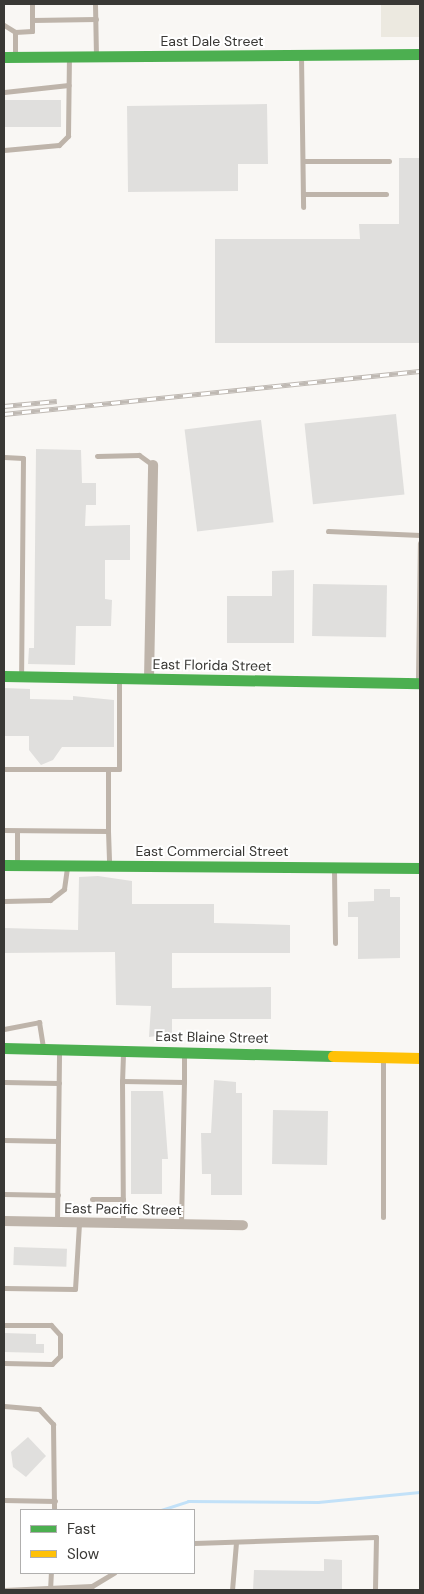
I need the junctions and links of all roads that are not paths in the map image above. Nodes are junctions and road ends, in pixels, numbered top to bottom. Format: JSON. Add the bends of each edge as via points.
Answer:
{"nodes":[{"id":1,"x":32,"y":4,"type":"edge"},
{"id":2,"x":95,"y":4,"type":"edge"},
{"id":3,"x":96,"y":19,"type":"junction"},
{"id":4,"x":32,"y":20,"type":"junction"},
{"id":5,"x":4,"y":25,"type":"edge"},
{"id":6,"x":15,"y":32,"type":"junction"},
{"id":7,"x":420,"y":54,"type":"edge"},
{"id":8,"x":301,"y":56,"type":"junction"},
{"id":9,"x":10,"y":57,"type":"edge"},
{"id":10,"x":96,"y":57,"type":"junction"},
{"id":11,"x":69,"y":58,"type":"junction"},
{"id":12,"x":69,"y":85,"type":"junction"},
{"id":13,"x":4,"y":92,"type":"edge"},
{"id":14,"x":4,"y":150,"type":"edge"},
{"id":15,"x":389,"y":160,"type":"dead end"},
{"id":16,"x":304,"y":162,"type":"junction"},
{"id":17,"x":304,"y":194,"type":"junction"},
{"id":18,"x":386,"y":194,"type":"dead end"},
{"id":19,"x":303,"y":207,"type":"dead end"},
{"id":20,"x":97,"y":456,"type":"dead end"},
{"id":21,"x":4,"y":457,"type":"edge"},
{"id":22,"x":153,"y":465,"type":"joint"},
{"id":23,"x":328,"y":530,"type":"dead end"},
{"id":24,"x":420,"y":534,"type":"edge"},
{"id":25,"x":420,"y":544,"type":"edge"},
{"id":26,"x":420,"y":551,"type":"edge"},
{"id":27,"x":419,"y":655,"type":"edge"},
{"id":28,"x":4,"y":676,"type":"edge"},
{"id":29,"x":21,"y":676,"type":"junction"},
{"id":30,"x":119,"y":678,"type":"junction"},
{"id":31,"x":148,"y":679,"type":"junction"},
{"id":32,"x":419,"y":683,"type":"edge"},
{"id":33,"x":4,"y":769,"type":"edge"},
{"id":34,"x":108,"y":769,"type":"junction"},
{"id":35,"x":4,"y":830,"type":"edge"},
{"id":36,"x":17,"y":831,"type":"junction"},
{"id":37,"x":108,"y":831,"type":"junction"},
{"id":38,"x":4,"y":865,"type":"edge"},
{"id":39,"x":17,"y":865,"type":"junction"},
{"id":40,"x":68,"y":865,"type":"junction"},
{"id":41,"x":109,"y":866,"type":"junction"},
{"id":42,"x":334,"y":867,"type":"junction"},
{"id":43,"x":420,"y":868,"type":"edge"},
{"id":44,"x":4,"y":901,"type":"edge"},
{"id":45,"x":335,"y":943,"type":"dead end"},
{"id":46,"x":4,"y":1029,"type":"edge"},
{"id":47,"x":4,"y":1048,"type":"edge"},
{"id":48,"x":43,"y":1049,"type":"junction"},
{"id":49,"x":59,"y":1049,"type":"junction"},
{"id":50,"x":123,"y":1050,"type":"junction"},
{"id":51,"x":184,"y":1052,"type":"junction"},
{"id":52,"x":383,"y":1056,"type":"junction"},
{"id":53,"x":420,"y":1058,"type":"edge"},
{"id":54,"x":122,"y":1081,"type":"junction"},
{"id":55,"x":4,"y":1082,"type":"edge"},
{"id":56,"x":184,"y":1082,"type":"junction"},
{"id":57,"x":59,"y":1083,"type":"junction"},
{"id":58,"x":4,"y":1140,"type":"edge"},
{"id":59,"x":58,"y":1141,"type":"junction"},
{"id":60,"x":4,"y":1194,"type":"edge"},
{"id":61,"x":58,"y":1195,"type":"junction"},
{"id":62,"x":92,"y":1199,"type":"dead end"},
{"id":63,"x":123,"y":1199,"type":"junction"},
{"id":64,"x":383,"y":1217,"type":"dead end"},
{"id":65,"x":4,"y":1220,"type":"edge"},
{"id":66,"x":57,"y":1221,"type":"junction"},
{"id":67,"x":78,"y":1222,"type":"junction"},
{"id":68,"x":123,"y":1223,"type":"junction"},
{"id":69,"x":181,"y":1224,"type":"junction"},
{"id":70,"x":243,"y":1225,"type":"dead end"},
{"id":71,"x":4,"y":1288,"type":"edge"},
{"id":72,"x":4,"y":1325,"type":"edge"},
{"id":73,"x":4,"y":1363,"type":"edge"},
{"id":74,"x":4,"y":1406,"type":"edge"},
{"id":75,"x":4,"y":1500,"type":"edge"},
{"id":76,"x":54,"y":1501,"type":"junction"},
{"id":77,"x":54,"y":1509,"type":"edge"},
{"id":78,"x":236,"y":1542,"type":"junction"},
{"id":79,"x":195,"y":1543,"type":"edge"},
{"id":80,"x":51,"y":1574,"type":"edge"},
{"id":81,"x":112,"y":1574,"type":"edge"},
{"id":82,"x":6,"y":1590,"type":"edge"},
{"id":83,"x":50,"y":1590,"type":"edge"},
{"id":84,"x":60,"y":1590,"type":"edge"},
{"id":85,"x":232,"y":1590,"type":"edge"},
{"id":86,"x":376,"y":1590,"type":"edge"}],
"edges":[{"from":1,"to":4,"type":"lane"},
{"from":2,"to":3,"type":"lane"},
{"from":3,"to":4,"type":"lane"},
{"from":3,"to":10,"type":"lane"},
{"from":4,"to":6,"type":"lane","via":[[32,32]]},
{"from":5,"to":6,"type":"lane"},
{"from":6,"to":9,"type":"lane"},
{"from":7,"to":8,"type":"street","name":"East Dale Street"},
{"from":8,"to":10,"type":"street","name":"East Dale Street"},
{"from":8,"to":16,"type":"lane"},
{"from":9,"to":11,"type":"street","name":"East Dale Street"},
{"from":10,"to":11,"type":"street","name":"East Dale Street"},
{"from":11,"to":12,"type":"lane"},
{"from":12,"to":13,"type":"lane"},
{"from":12,"to":14,"type":"lane","via":[[68,136],[59,145]]},
{"from":15,"to":16,"type":"lane"},
{"from":16,"to":17,"type":"lane"},
{"from":17,"to":18,"type":"lane"},
{"from":17,"to":19,"type":"lane"},
{"from":20,"to":22,"type":"lane","via":[[139,455]]},
{"from":21,"to":29,"type":"lane","via":[[23,458]]},
{"from":22,"to":31,"type":"street"},
{"from":23,"to":24,"type":"lane"},
{"from":25,"to":26,"type":"lane"},
{"from":26,"to":27,"type":"lane"},
{"from":27,"to":32,"type":"lane"},
{"from":28,"to":29,"type":"street","name":"East Florida Street"},
{"from":29,"to":30,"type":"street","name":"East Florida Street"},
{"from":30,"to":31,"type":"street","name":"East Florida Street"},
{"from":30,"to":34,"type":"lane","via":[[119,769]]},
{"from":31,"to":32,"type":"street","name":"East Florida Street"},
{"from":33,"to":34,"type":"lane"},
{"from":34,"to":37,"type":"lane"},
{"from":35,"to":36,"type":"lane"},
{"from":36,"to":37,"type":"lane"},
{"from":36,"to":39,"type":"lane"},
{"from":37,"to":41,"type":"lane"},
{"from":38,"to":39,"type":"street","name":"East Commercial Street"},
{"from":39,"to":40,"type":"street","name":"East Commercial Street"},
{"from":40,"to":41,"type":"street","name":"East Commercial Street"},
{"from":40,"to":44,"type":"lane","via":[[64,889],[50,900]]},
{"from":41,"to":42,"type":"street","name":"East Commercial Street"},
{"from":42,"to":43,"type":"street","name":"East Commercial Street"},
{"from":42,"to":45,"type":"lane"},
{"from":46,"to":48,"type":"lane","via":[[22,1023],[42,1024]]},
{"from":47,"to":48,"type":"street","name":"East Blaine Street"},
{"from":48,"to":49,"type":"street","name":"East Blaine Street"},
{"from":49,"to":50,"type":"street","name":"East Blaine Street"},
{"from":49,"to":57,"type":"lane"},
{"from":50,"to":51,"type":"street","name":"East Blaine Street"},
{"from":50,"to":54,"type":"lane"},
{"from":51,"to":52,"type":"street","name":"East Blaine Street"},
{"from":51,"to":56,"type":"lane"},
{"from":52,"to":53,"type":"street","name":"East Blaine Street"},
{"from":52,"to":64,"type":"lane"},
{"from":54,"to":56,"type":"lane"},
{"from":54,"to":63,"type":"lane"},
{"from":55,"to":57,"type":"lane"},
{"from":56,"to":69,"type":"lane"},
{"from":57,"to":59,"type":"lane"},
{"from":58,"to":59,"type":"lane"},
{"from":59,"to":61,"type":"lane"},
{"from":60,"to":61,"type":"lane"},
{"from":61,"to":66,"type":"lane"},
{"from":62,"to":63,"type":"lane"},
{"from":63,"to":68,"type":"lane"},
{"from":65,"to":66,"type":"street","name":"East Pacific Street"},
{"from":66,"to":67,"type":"street","name":"East Pacific Street"},
{"from":67,"to":68,"type":"street","name":"East Pacific Street"},
{"from":67,"to":71,"type":"lane","via":[[75,1289]]},
{"from":68,"to":69,"type":"street","name":"East Pacific Street"},
{"from":69,"to":70,"type":"street","name":"East Pacific Street"},
{"from":72,"to":73,"type":"lane","via":[[51,1324],[60,1342],[60,1356],[52,1364]]},
{"from":74,"to":76,"type":"lane","via":[[24,1405],[48,1417],[53,1424]]},
{"from":75,"to":76,"type":"lane"},
{"from":76,"to":77,"type":"lane"},
{"from":78,"to":79,"type":"lane"},
{"from":78,"to":85,"type":"lane"},
{"from":78,"to":86,"type":"lane","via":[[376,1537]]},
{"from":80,"to":83,"type":"lane"},
{"from":81,"to":84,"type":"lane","via":[[92,1586]]},
{"from":82,"to":83,"type":"lane"},
{"from":83,"to":84,"type":"lane"}]}
